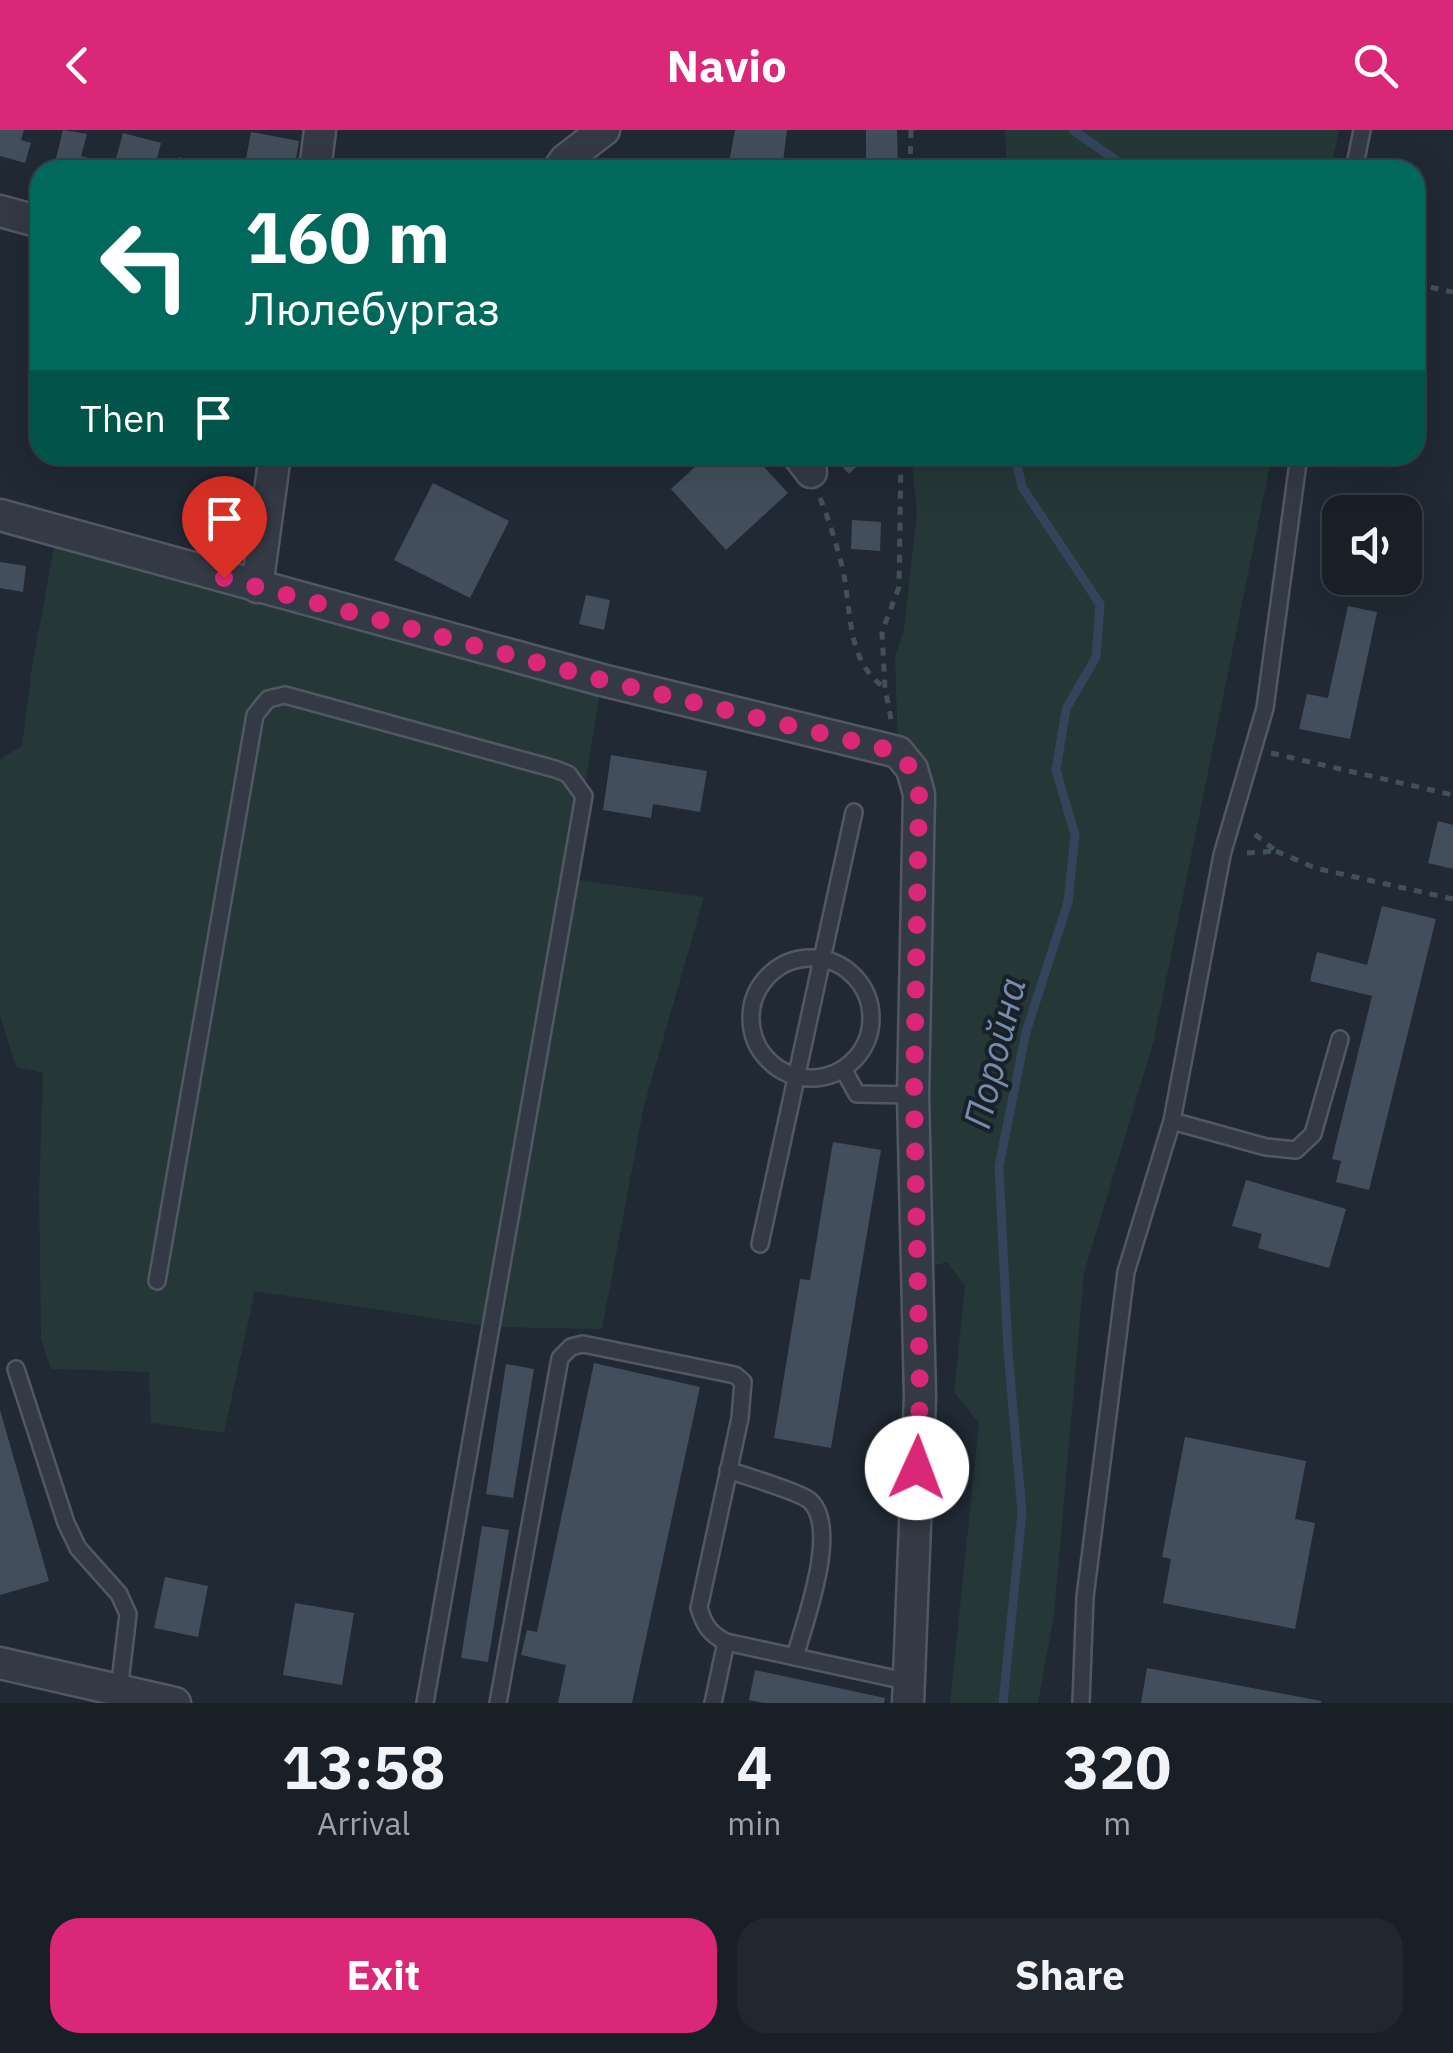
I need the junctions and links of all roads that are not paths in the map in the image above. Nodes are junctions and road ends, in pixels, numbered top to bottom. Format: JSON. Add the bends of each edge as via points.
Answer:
{"nodes":[{"id":1,"x":320,"y":130,"type":"edge"},
{"id":2,"x":604,"y":130,"type":"edge"},
{"id":3,"x":1362,"y":130,"type":"edge"},
{"id":4,"x":316,"y":160,"type":"edge"},
{"id":5,"x":565,"y":160,"type":"edge"},
{"id":6,"x":1356,"y":160,"type":"edge"},
{"id":7,"x":0,"y":211,"type":"edge"},
{"id":8,"x":30,"y":219,"type":"edge"},
{"id":9,"x":274,"y":465,"type":"edge"},
{"id":10,"x":1298,"y":465,"type":"edge"},
{"id":11,"x":0,"y":515,"type":"edge"},
{"id":12,"x":256,"y":587,"type":"junction"},
{"id":13,"x":854,"y":812,"type":"dead end"},
{"id":14,"x":822,"y":959,"type":"junction"},
{"id":15,"x":1340,"y":1039,"type":"dead end"},
{"id":16,"x":843,"y":1069,"type":"junction"},
{"id":17,"x":796,"y":1076,"type":"junction"},
{"id":18,"x":914,"y":1095,"type":"junction"},
{"id":19,"x":1172,"y":1121,"type":"junction"},
{"id":20,"x":760,"y":1244,"type":"dead end"},
{"id":21,"x":156,"y":1281,"type":"dead end"},
{"id":22,"x":16,"y":1369,"type":"dead end"},
{"id":23,"x":728,"y":1470,"type":"junction"},
{"id":24,"x":726,"y":1642,"type":"junction"},
{"id":25,"x":795,"y":1657,"type":"junction"},
{"id":26,"x":4,"y":1666,"type":"edge"},
{"id":27,"x":119,"y":1691,"type":"junction"},
{"id":28,"x":909,"y":1692,"type":"edge"},
{"id":29,"x":175,"y":1703,"type":"edge"},
{"id":30,"x":425,"y":1703,"type":"edge"},
{"id":31,"x":498,"y":1703,"type":"edge"},
{"id":32,"x":713,"y":1703,"type":"edge"},
{"id":33,"x":1081,"y":1703,"type":"edge"}],
"edges":[{"from":1,"to":4,"type":"street"},
{"from":2,"to":5,"type":"street"},
{"from":3,"to":6,"type":"lane"},
{"from":7,"to":8,"type":"street"},
{"from":9,"to":12,"type":"street"},
{"from":10,"to":19,"type":"lane","via":[[1266,708],[1222,854]]},
{"from":11,"to":12,"type":"street"},
{"from":12,"to":18,"type":"street","via":[[898,752],[919,794]]},
{"from":13,"to":14,"type":"lane"},
{"from":14,"to":16,"type":"lane","via":[[853,975],[870,1006],[866,1042]]},
{"from":14,"to":17,"type":"lane"},
{"from":14,"to":17,"type":"lane","via":[[803,958],[770,974],[752,1005],[751,1024],[765,1057]]},
{"from":15,"to":19,"type":"lane","via":[[1312,1134],[1296,1150]]},
{"from":16,"to":17,"type":"lane"},
{"from":16,"to":18,"type":"lane","via":[[857,1094]]},
{"from":17,"to":20,"type":"lane"},
{"from":18,"to":28,"type":"street","via":[[920,1397]]},
{"from":19,"to":33,"type":"lane","via":[[1126,1272],[1085,1597]]},
{"from":21,"to":30,"type":"lane","via":[[255,715],[268,699],[285,695],[568,774],[584,796]]},
{"from":22,"to":27,"type":"lane","via":[[72,1536],[128,1614]]},
{"from":23,"to":24,"type":"lane","via":[[699,1608],[712,1636]]},
{"from":23,"to":25,"type":"lane","via":[[808,1500],[818,1515],[822,1552]]},
{"from":23,"to":31,"type":"lane","via":[[744,1396],[735,1375],[583,1344],[560,1358]]},
{"from":24,"to":25,"type":"lane"},
{"from":24,"to":32,"type":"lane"},
{"from":25,"to":28,"type":"lane"},
{"from":26,"to":27,"type":"street"},
{"from":27,"to":29,"type":"street"}]}
